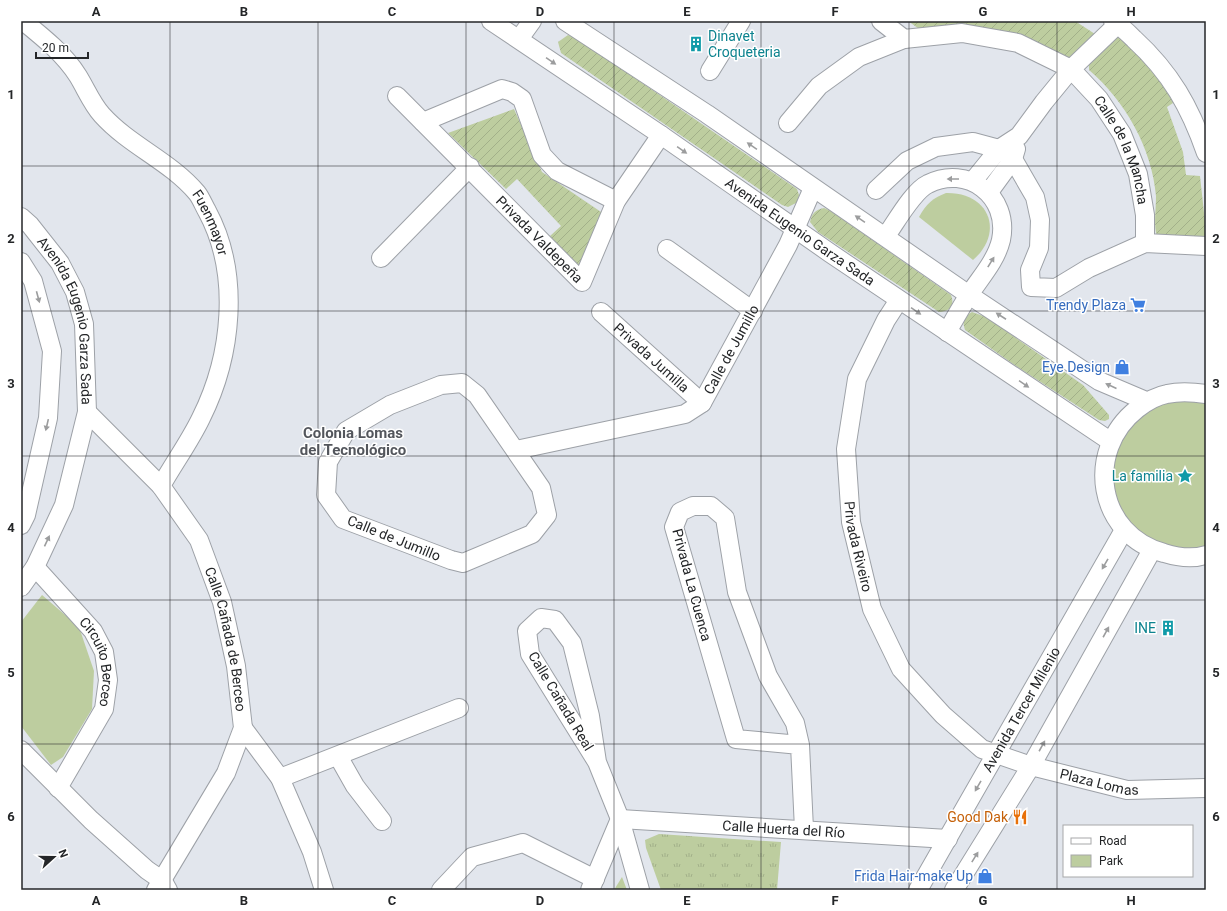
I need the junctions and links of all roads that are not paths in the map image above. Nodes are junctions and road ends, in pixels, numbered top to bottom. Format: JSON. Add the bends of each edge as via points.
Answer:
{"nodes":[{"id":1,"x":23,"y":21,"type":"edge"},
{"id":2,"x":491,"y":21,"type":"edge"},
{"id":3,"x":532,"y":21,"type":"edge"},
{"id":4,"x":565,"y":21,"type":"edge"},
{"id":5,"x":741,"y":21,"type":"edge"},
{"id":6,"x":881,"y":21,"type":"edge"},
{"id":7,"x":1117,"y":22,"type":"edge"},
{"id":8,"x":519,"y":39,"type":"junction"},
{"id":9,"x":904,"y":39,"type":"junction"},
{"id":10,"x":710,"y":70,"type":"dead end"},
{"id":11,"x":1071,"y":70,"type":"junction"},
{"id":12,"x":397,"y":96,"type":"dead end"},
{"id":13,"x":423,"y":122,"type":"junction"},
{"id":14,"x":788,"y":123,"type":"dead end"},
{"id":15,"x":661,"y":136,"type":"junction"},
{"id":16,"x":1206,"y":153,"type":"edge"},
{"id":17,"x":1006,"y":154,"type":"junction"},
{"id":18,"x":470,"y":168,"type":"junction"},
{"id":19,"x":973,"y":181,"type":"junction"},
{"id":20,"x":813,"y":188,"type":"junction"},
{"id":21,"x":876,"y":190,"type":"dead end"},
{"id":22,"x":989,"y":192,"type":"junction"},
{"id":23,"x":616,"y":201,"type":"junction"},
{"id":24,"x":21,"y":217,"type":"edge"},
{"id":25,"x":795,"y":229,"type":"junction"},
{"id":26,"x":886,"y":236,"type":"junction"},
{"id":27,"x":1145,"y":243,"type":"junction"},
{"id":28,"x":1206,"y":246,"type":"edge"},
{"id":29,"x":667,"y":249,"type":"dead end"},
{"id":30,"x":381,"y":258,"type":"dead end"},
{"id":31,"x":21,"y":262,"type":"edge"},
{"id":32,"x":969,"y":295,"type":"junction"},
{"id":33,"x":899,"y":300,"type":"junction"},
{"id":34,"x":753,"y":311,"type":"junction"},
{"id":35,"x":601,"y":312,"type":"dead end"},
{"id":36,"x":947,"y":332,"type":"junction"},
{"id":37,"x":1206,"y":394,"type":"edge"},
{"id":38,"x":1146,"y":401,"type":"junction"},
{"id":39,"x":702,"y":403,"type":"junction"},
{"id":40,"x":87,"y":412,"type":"junction"},
{"id":41,"x":1110,"y":442,"type":"junction"},
{"id":42,"x":516,"y":450,"type":"junction"},
{"id":43,"x":161,"y":486,"type":"junction"},
{"id":44,"x":21,"y":526,"type":"edge"},
{"id":45,"x":1124,"y":530,"type":"junction"},
{"id":46,"x":1152,"y":550,"type":"junction"},
{"id":47,"x":1206,"y":555,"type":"edge"},
{"id":48,"x":35,"y":567,"type":"junction"},
{"id":49,"x":21,"y":587,"type":"edge"},
{"id":50,"x":459,"y":708,"type":"dead end"},
{"id":51,"x":243,"y":728,"type":"junction"},
{"id":52,"x":800,"y":745,"type":"junction"},
{"id":53,"x":21,"y":750,"type":"edge"},
{"id":54,"x":996,"y":754,"type":"junction"},
{"id":55,"x":338,"y":756,"type":"junction"},
{"id":56,"x":597,"y":762,"type":"junction"},
{"id":57,"x":1031,"y":766,"type":"junction"},
{"id":58,"x":280,"y":778,"type":"junction"},
{"id":59,"x":58,"y":788,"type":"junction"},
{"id":60,"x":1206,"y":788,"type":"edge"},
{"id":61,"x":620,"y":819,"type":"junction"},
{"id":62,"x":382,"y":820,"type":"dead end"},
{"id":63,"x":804,"y":829,"type":"junction"},
{"id":64,"x":948,"y":839,"type":"junction"},
{"id":65,"x":592,"y":884,"type":"edge"},
{"id":66,"x":163,"y":887,"type":"edge"},
{"id":67,"x":324,"y":890,"type":"edge"},
{"id":68,"x":441,"y":890,"type":"edge"},
{"id":69,"x":640,"y":890,"type":"edge"},
{"id":70,"x":918,"y":890,"type":"edge"},
{"id":71,"x":954,"y":890,"type":"edge"}],
"edges":[{"from":1,"to":43,"type":"street","name":"Fuenmayor","via":[[64,57],[101,114],[142,149],[170,167],[198,194],[222,248],[229,306],[222,362],[201,418]]},
{"from":2,"to":8,"type":"street","name":"Avenida Eugenio Garza Sada"},
{"from":3,"to":8,"type":"street"},
{"from":20,"to":4,"type":"street","one_way":true},
{"from":5,"to":10,"type":"street"},
{"from":6,"to":9,"type":"street"},
{"from":7,"to":11,"type":"street"},
{"from":7,"to":16,"type":"street","via":[[1151,55],[1178,90],[1194,121]]},
{"from":8,"to":15,"type":"street","name":"Avenida Eugenio Garza Sada","one_way":true},
{"from":9,"to":11,"type":"street","name":"Calle de la Mancha","via":[[962,33],[1018,43]]},
{"from":9,"to":14,"type":"street","name":"Calle de la Mancha","via":[[859,57],[819,86]]},
{"from":11,"to":17,"type":"street"},
{"from":11,"to":27,"type":"street","name":"Calle de la Mancha","via":[[1099,99],[1122,134],[1138,174],[1145,215]]},
{"from":12,"to":13,"type":"street","name":"Privada Valdepeña"},
{"from":13,"to":18,"type":"street","name":"Privada Valdepeña"},
{"from":13,"to":23,"type":"street","via":[[502,89],[512,92],[522,99],[542,155],[557,171]]},
{"from":15,"to":23,"type":"street","name":"Privada Valdepeña"},
{"from":15,"to":25,"type":"street","name":"Avenida Eugenio Garza Sada","one_way":true},
{"from":17,"to":19,"type":"street"},
{"from":17,"to":21,"type":"street","via":[[972,142],[936,147],[907,161]]},
{"from":17,"to":22,"type":"street"},
{"from":17,"to":27,"type":"street","via":[[1035,197],[1040,220],[1039,248],[1030,270],[1031,287],[1056,288],[1089,268]]},
{"from":18,"to":23,"type":"street","name":"Privada Valdepeña","via":[[582,282]]},
{"from":18,"to":30,"type":"street"},
{"from":19,"to":22,"type":"street"},
{"from":19,"to":26,"type":"street","one_way":true,"via":[[945,179],[927,184],[919,190]]},
{"from":20,"to":25,"type":"street","name":"Calle de Jumillo"},
{"from":26,"to":20,"type":"street","one_way":true},
{"from":32,"to":22,"type":"street","one_way":true,"via":[[994,257],[1001,240],[999,211]]},
{"from":24,"to":40,"type":"street","name":"Avenida Eugenio Garza Sada","via":[[60,263],[75,292],[84,324]]},
{"from":25,"to":33,"type":"street","name":"Avenida Eugenio Garza Sada"},
{"from":25,"to":34,"type":"street","name":"Calle de Jumillo"},
{"from":26,"to":32,"type":"street"},
{"from":27,"to":28,"type":"street"},
{"from":29,"to":34,"type":"street"},
{"from":31,"to":44,"type":"street","name":"Avenida Eugenio Garza Sada","one_way":true,"via":[[33,281],[52,351],[48,418],[26,516]]},
{"from":32,"to":36,"type":"street"},
{"from":38,"to":32,"type":"street","one_way":true,"via":[[1099,381]]},
{"from":33,"to":36,"type":"street","name":"Avenida Eugenio Garza Sada","one_way":true},
{"from":33,"to":54,"type":"street","name":"Privada Riveiro","via":[[886,320],[857,379],[846,449],[851,522],[872,608],[901,669],[943,715],[982,749]]},
{"from":34,"to":39,"type":"street","name":"Calle de Jumillo"},
{"from":35,"to":39,"type":"street","name":"Privada Jumilla"},
{"from":36,"to":41,"type":"street","name":"Avenida Eugenio Garza Sada","one_way":true},
{"from":37,"to":38,"type":"street","via":[[1186,391]]},
{"from":38,"to":41,"type":"street","via":[[1125,418]]},
{"from":39,"to":42,"type":"street","name":"Calle de Jumillo","via":[[685,414]]},
{"from":40,"to":43,"type":"street","name":"Calle Cañada de Berceo"},
{"from":48,"to":40,"type":"street","name":"Avenida Eugenio Garza Sada","one_way":true,"via":[[64,505]]},
{"from":41,"to":45,"type":"street","via":[[1104,464],[1104,488],[1112,510]]},
{"from":42,"to":42,"type":"street","name":"Calle de Jumillo","via":[[477,395],[462,383],[441,385],[390,405],[346,431],[328,462],[326,495],[343,519],[463,563],[532,534],[547,515],[541,488]]},
{"from":43,"to":51,"type":"street","name":"Calle Cañada de Berceo","via":[[198,540],[222,602],[236,666]]},
{"from":45,"to":46,"type":"street"},
{"from":45,"to":54,"type":"street","name":"Avenida Tercer Milenio","one_way":true},
{"from":46,"to":47,"type":"street","via":[[1177,557]]},
{"from":57,"to":46,"type":"street","one_way":true},
{"from":48,"to":49,"type":"street","name":"Avenida Eugenio Garza Sada"},
{"from":48,"to":59,"type":"street","name":"Circuito Berceo","via":[[93,631],[104,652],[108,680],[104,709]]},
{"from":50,"to":55,"type":"street"},
{"from":51,"to":58,"type":"street"},
{"from":51,"to":66,"type":"street","name":"Calle Cañada de Berceo","via":[[226,772]]},
{"from":52,"to":52,"type":"street","name":"Privada La Cuenca","via":[[795,723],[768,676],[737,592],[724,518],[711,506],[693,506],[680,512],[674,527],[736,739]]},
{"from":52,"to":63,"type":"street","name":"Privada La Cuenca"},
{"from":53,"to":59,"type":"street"},
{"from":54,"to":57,"type":"street","name":"Plaza Lomas"},
{"from":54,"to":64,"type":"street","name":"Avenida Tercer Milenio","one_way":true},
{"from":55,"to":58,"type":"street"},
{"from":55,"to":62,"type":"street","via":[[355,786]]},
{"from":56,"to":56,"type":"street","name":"Calle Cañada Real","via":[[530,654],[526,631],[541,618],[555,620],[572,643],[590,716]]},
{"from":56,"to":61,"type":"street","name":"Calle Cañada Real"},
{"from":57,"to":60,"type":"street","name":"Plaza Lomas","via":[[1128,790]]},
{"from":71,"to":57,"type":"street","one_way":true},
{"from":58,"to":67,"type":"street","via":[[312,852]]},
{"from":59,"to":66,"type":"street"},
{"from":61,"to":63,"type":"street","name":"Calle Huerta del Río"},
{"from":61,"to":65,"type":"street"},
{"from":61,"to":69,"type":"street","name":"Calle Cañada Real"},
{"from":63,"to":64,"type":"street","name":"Calle Huerta del Río"},
{"from":64,"to":70,"type":"street","name":"Avenida Tercer Milenio"},
{"from":65,"to":68,"type":"street","via":[[523,843],[472,857]]}]}
